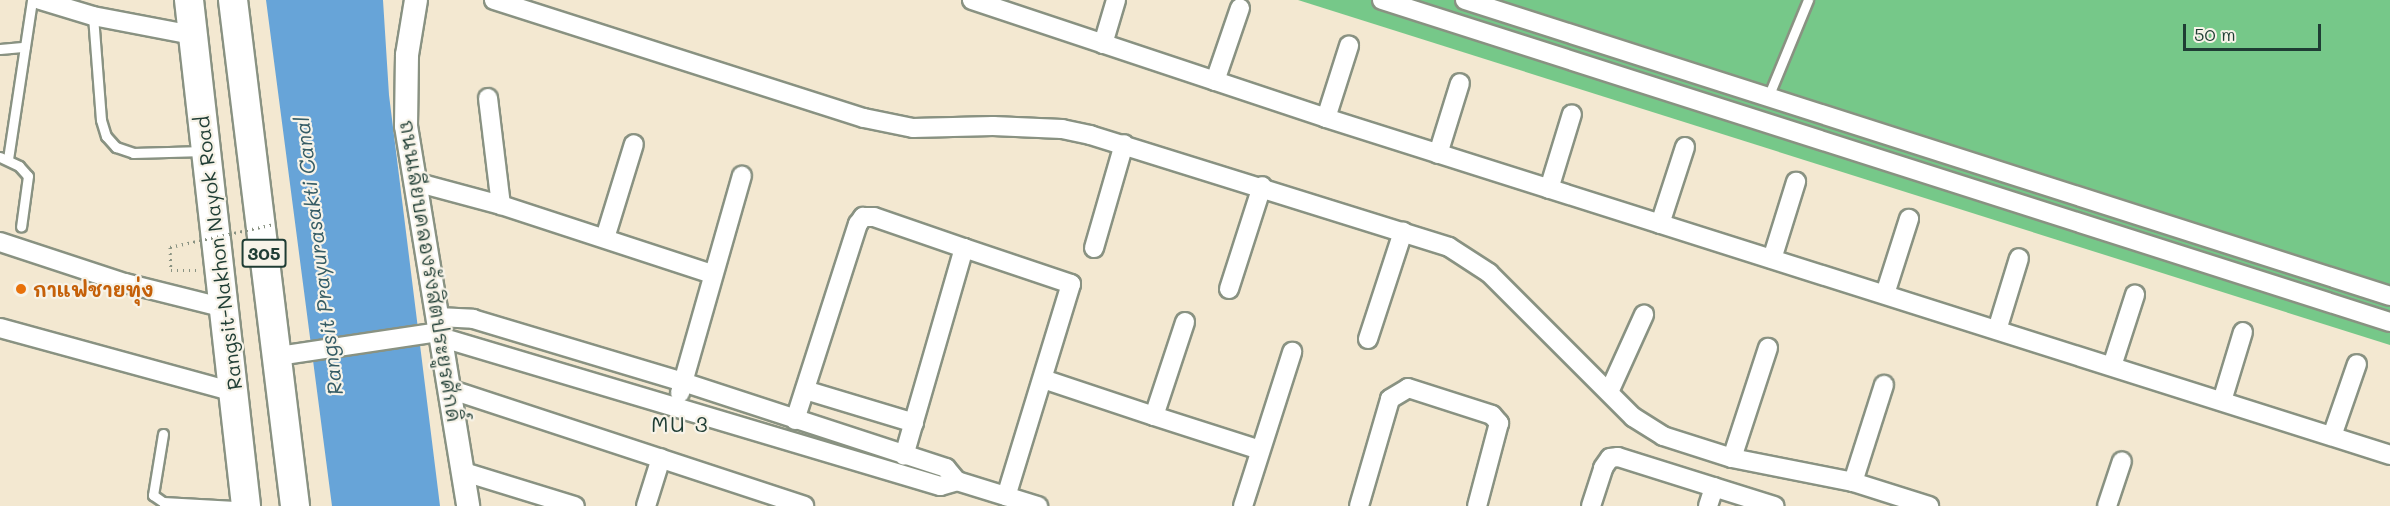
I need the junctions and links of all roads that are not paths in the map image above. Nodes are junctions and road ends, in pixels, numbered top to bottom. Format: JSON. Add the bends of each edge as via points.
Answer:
{"nodes":[{"id":1,"x":32,"y":0,"type":"edge"},
{"id":2,"x":40,"y":0,"type":"edge"},
{"id":3,"x":189,"y":0,"type":"edge"},
{"id":4,"x":233,"y":0,"type":"edge"},
{"id":5,"x":417,"y":0,"type":"edge"},
{"id":6,"x":494,"y":0,"type":"edge"},
{"id":7,"x":1116,"y":0,"type":"edge"},
{"id":8,"x":1382,"y":0,"type":"edge"},
{"id":9,"x":1465,"y":0,"type":"edge"},
{"id":10,"x":1808,"y":0,"type":"edge"},
{"id":11,"x":983,"y":2,"type":"edge"},
{"id":12,"x":1505,"y":6,"type":"edge"},
{"id":13,"x":1240,"y":8,"type":"dead end"},
{"id":14,"x":93,"y":16,"type":"junction"},
{"id":15,"x":193,"y":35,"type":"junction"},
{"id":16,"x":1103,"y":44,"type":"junction"},
{"id":17,"x":1349,"y":46,"type":"dead end"},
{"id":18,"x":25,"y":47,"type":"junction"},
{"id":19,"x":0,"y":49,"type":"edge"},
{"id":20,"x":1696,"y":74,"type":"junction"},
{"id":21,"x":1215,"y":81,"type":"junction"},
{"id":22,"x":1460,"y":83,"type":"dead end"},
{"id":23,"x":1768,"y":97,"type":"junction"},
{"id":24,"x":488,"y":98,"type":"dead end"},
{"id":25,"x":1688,"y":98,"type":"junction"},
{"id":26,"x":1572,"y":114,"type":"dead end"},
{"id":27,"x":1326,"y":118,"type":"junction"},
{"id":28,"x":634,"y":144,"type":"dead end"},
{"id":29,"x":1124,"y":144,"type":"junction"},
{"id":30,"x":1685,"y":147,"type":"dead end"},
{"id":31,"x":206,"y":151,"type":"junction"},
{"id":32,"x":1438,"y":154,"type":"junction"},
{"id":33,"x":4,"y":158,"type":"edge"},
{"id":34,"x":742,"y":176,"type":"dead end"},
{"id":35,"x":415,"y":182,"type":"junction"},
{"id":36,"x":1796,"y":182,"type":"dead end"},
{"id":37,"x":2041,"y":184,"type":"junction"},
{"id":38,"x":1262,"y":186,"type":"junction"},
{"id":39,"x":1549,"y":189,"type":"junction"},
{"id":40,"x":501,"y":205,"type":"junction"},
{"id":41,"x":2033,"y":208,"type":"junction"},
{"id":42,"x":1909,"y":219,"type":"dead end"},
{"id":43,"x":1660,"y":224,"type":"junction"},
{"id":44,"x":21,"y":227,"type":"dead end"},
{"id":45,"x":1403,"y":232,"type":"junction"},
{"id":46,"x":605,"y":238,"type":"junction"},
{"id":47,"x":0,"y":242,"type":"edge"},
{"id":48,"x":964,"y":248,"type":"junction"},
{"id":49,"x":1094,"y":248,"type":"dead end"},
{"id":50,"x":2019,"y":258,"type":"dead end"},
{"id":51,"x":1772,"y":259,"type":"junction"},
{"id":52,"x":712,"y":274,"type":"junction"},
{"id":53,"x":1229,"y":289,"type":"dead end"},
{"id":54,"x":1885,"y":294,"type":"junction"},
{"id":55,"x":2135,"y":295,"type":"dead end"},
{"id":56,"x":2390,"y":296,"type":"edge"},
{"id":57,"x":225,"y":308,"type":"junction"},
{"id":58,"x":1644,"y":315,"type":"dead end"},
{"id":59,"x":1185,"y":322,"type":"dead end"},
{"id":60,"x":2390,"y":322,"type":"edge"},
{"id":61,"x":0,"y":328,"type":"edge"},
{"id":62,"x":435,"y":330,"type":"junction"},
{"id":63,"x":1997,"y":330,"type":"junction"},
{"id":64,"x":2243,"y":332,"type":"dead end"},
{"id":65,"x":1368,"y":339,"type":"dead end"},
{"id":66,"x":1768,"y":348,"type":"dead end"},
{"id":67,"x":1292,"y":352,"type":"dead end"},
{"id":68,"x":284,"y":356,"type":"junction"},
{"id":69,"x":2356,"y":364,"type":"dead end"},
{"id":70,"x":2112,"y":366,"type":"junction"},
{"id":71,"x":1043,"y":379,"type":"junction"},
{"id":72,"x":683,"y":382,"type":"junction"},
{"id":73,"x":1884,"y":385,"type":"dead end"},
{"id":74,"x":449,"y":389,"type":"junction"},
{"id":75,"x":805,"y":390,"type":"junction"},
{"id":76,"x":234,"y":392,"type":"junction"},
{"id":77,"x":1609,"y":392,"type":"junction"},
{"id":78,"x":2222,"y":401,"type":"junction"},
{"id":79,"x":676,"y":406,"type":"junction"},
{"id":80,"x":1154,"y":417,"type":"junction"},
{"id":81,"x":795,"y":420,"type":"junction"},
{"id":82,"x":914,"y":423,"type":"junction"},
{"id":83,"x":163,"y":434,"type":"dead end"},
{"id":84,"x":2332,"y":436,"type":"junction"},
{"id":85,"x":1260,"y":450,"type":"junction"},
{"id":86,"x":2390,"y":455,"type":"edge"},
{"id":87,"x":904,"y":456,"type":"junction"},
{"id":88,"x":661,"y":458,"type":"junction"},
{"id":89,"x":1732,"y":458,"type":"junction"},
{"id":90,"x":2122,"y":461,"type":"dead end"},
{"id":91,"x":461,"y":471,"type":"junction"},
{"id":92,"x":957,"y":481,"type":"junction"},
{"id":93,"x":1853,"y":482,"type":"junction"},
{"id":94,"x":1714,"y":487,"type":"junction"},
{"id":95,"x":1006,"y":496,"type":"junction"},
{"id":96,"x":235,"y":506,"type":"edge"},
{"id":97,"x":246,"y":506,"type":"edge"},
{"id":98,"x":295,"y":506,"type":"edge"},
{"id":99,"x":468,"y":506,"type":"edge"},
{"id":100,"x":575,"y":506,"type":"edge"},
{"id":101,"x":646,"y":506,"type":"edge"},
{"id":102,"x":804,"y":506,"type":"edge"},
{"id":103,"x":1038,"y":506,"type":"edge"},
{"id":104,"x":1243,"y":506,"type":"edge"},
{"id":105,"x":1359,"y":506,"type":"edge"},
{"id":106,"x":1477,"y":506,"type":"edge"},
{"id":107,"x":1591,"y":506,"type":"edge"},
{"id":108,"x":1708,"y":506,"type":"edge"},
{"id":109,"x":1774,"y":506,"type":"edge"},
{"id":110,"x":1929,"y":506,"type":"edge"},
{"id":111,"x":2107,"y":506,"type":"edge"}],
"edges":[{"from":1,"to":18,"type":"lane"},
{"from":2,"to":14,"type":"street"},
{"from":3,"to":15,"type":"main road","name":"Rangsit-Nakhon Nayok Road","number":"305"},
{"from":4,"to":68,"type":"main road","number":"305"},
{"from":5,"to":35,"type":"street","name":"ถนนเลียบคลองรังสิตประยูรศักดิ์","via":[[407,55],[406,91],[406,126]]},
{"from":6,"to":29,"type":"street","via":[[864,118],[913,128],[1062,129]]},
{"from":7,"to":16,"type":"street"},
{"from":8,"to":25,"type":"street"},
{"from":9,"to":12,"type":"street"},
{"from":10,"to":23,"type":"lane"},
{"from":11,"to":16,"type":"street"},
{"from":12,"to":20,"type":"street"},
{"from":13,"to":21,"type":"street"},
{"from":14,"to":15,"type":"street"},
{"from":14,"to":31,"type":"lane","via":[[101,120],[106,136],[116,147],[133,153]]},
{"from":15,"to":31,"type":"main road","name":"Rangsit-Nakhon Nayok Road","number":"305"},
{"from":16,"to":21,"type":"street"},
{"from":17,"to":27,"type":"street"},
{"from":18,"to":19,"type":"lane"},
{"from":18,"to":33,"type":"lane"},
{"from":20,"to":23,"type":"street"},
{"from":20,"to":25,"type":"street"},
{"from":21,"to":27,"type":"street"},
{"from":22,"to":32,"type":"street"},
{"from":23,"to":37,"type":"street"},
{"from":24,"to":40,"type":"street"},
{"from":25,"to":41,"type":"street"},
{"from":26,"to":39,"type":"street"},
{"from":27,"to":32,"type":"street"},
{"from":28,"to":46,"type":"street"},
{"from":29,"to":38,"type":"street"},
{"from":29,"to":49,"type":"street"},
{"from":30,"to":43,"type":"street"},
{"from":31,"to":57,"type":"main road","name":"Rangsit-Nakhon Nayok Road","number":"305"},
{"from":32,"to":39,"type":"street"},
{"from":33,"to":44,"type":"lane","via":[[27,176]]},
{"from":34,"to":52,"type":"street"},
{"from":35,"to":40,"type":"street"},
{"from":35,"to":62,"type":"street","name":"ถนนเลียบคลองรังสิตประยูรศักดิ์"},
{"from":36,"to":51,"type":"street"},
{"from":37,"to":41,"type":"street"},
{"from":37,"to":56,"type":"street"},
{"from":38,"to":45,"type":"street"},
{"from":38,"to":53,"type":"street"},
{"from":39,"to":43,"type":"street"},
{"from":40,"to":46,"type":"street"},
{"from":41,"to":60,"type":"street"},
{"from":42,"to":54,"type":"street"},
{"from":43,"to":51,"type":"street"},
{"from":45,"to":65,"type":"street"},
{"from":45,"to":77,"type":"street","via":[[1449,247],[1489,273]]},
{"from":46,"to":52,"type":"street"},
{"from":47,"to":57,"type":"street","via":[[125,283]]},
{"from":48,"to":71,"type":"street","via":[[1071,284]]},
{"from":48,"to":75,"type":"street","via":[[874,217],[863,217]]},
{"from":48,"to":82,"type":"street"},
{"from":50,"to":63,"type":"street"},
{"from":51,"to":54,"type":"street"},
{"from":52,"to":72,"type":"street"},
{"from":54,"to":63,"type":"street"},
{"from":55,"to":70,"type":"street"},
{"from":57,"to":76,"type":"main road","name":"Rangsit-Nakhon Nayok Road","number":"305"},
{"from":58,"to":77,"type":"street"},
{"from":59,"to":80,"type":"street"},
{"from":61,"to":76,"type":"street"},
{"from":62,"to":68,"type":"street"},
{"from":62,"to":72,"type":"street","via":[[473,319]]},
{"from":62,"to":74,"type":"street","name":"ถนนเลียบคลองรังสิตประยูรศักดิ์"},
{"from":62,"to":79,"type":"street"},
{"from":63,"to":70,"type":"street"},
{"from":64,"to":78,"type":"street"},
{"from":66,"to":89,"type":"street"},
{"from":67,"to":85,"type":"street"},
{"from":68,"to":98,"type":"main road","number":"305"},
{"from":69,"to":84,"type":"street"},
{"from":70,"to":78,"type":"street"},
{"from":71,"to":80,"type":"street"},
{"from":71,"to":95,"type":"street"},
{"from":72,"to":79,"type":"street"},
{"from":72,"to":81,"type":"street"},
{"from":73,"to":93,"type":"street"},
{"from":74,"to":88,"type":"street"},
{"from":74,"to":91,"type":"street","name":"ถนนเลียบคลองรังสิตประยูรศักดิ์"},
{"from":75,"to":81,"type":"street"},
{"from":75,"to":82,"type":"street"},
{"from":76,"to":97,"type":"main road","name":"Rangsit-Nakhon Nayok Road","number":"305"},
{"from":77,"to":89,"type":"street","via":[[1633,417],[1663,436]]},
{"from":78,"to":84,"type":"street"},
{"from":79,"to":92,"type":"street","via":[[940,486]]},
{"from":80,"to":85,"type":"street"},
{"from":81,"to":87,"type":"street"},
{"from":82,"to":87,"type":"street"},
{"from":83,"to":96,"type":"lane","via":[[153,495],[163,502]]},
{"from":84,"to":86,"type":"street"},
{"from":85,"to":104,"type":"street"},
{"from":87,"to":92,"type":"street","via":[[946,468]]},
{"from":88,"to":101,"type":"street"},
{"from":88,"to":102,"type":"street"},
{"from":89,"to":93,"type":"street"},
{"from":90,"to":111,"type":"street"},
{"from":91,"to":99,"type":"street","name":"ถนนเลียบคลองรังสิตประยูรศักดิ์"},
{"from":91,"to":100,"type":"street"},
{"from":92,"to":95,"type":"street"},
{"from":93,"to":110,"type":"street"},
{"from":94,"to":107,"type":"street","via":[[1610,458]]},
{"from":94,"to":108,"type":"street"},
{"from":94,"to":109,"type":"street"},
{"from":95,"to":103,"type":"street"},
{"from":105,"to":106,"type":"street","via":[[1390,399],[1408,388],[1491,415],[1499,423]]}]}
